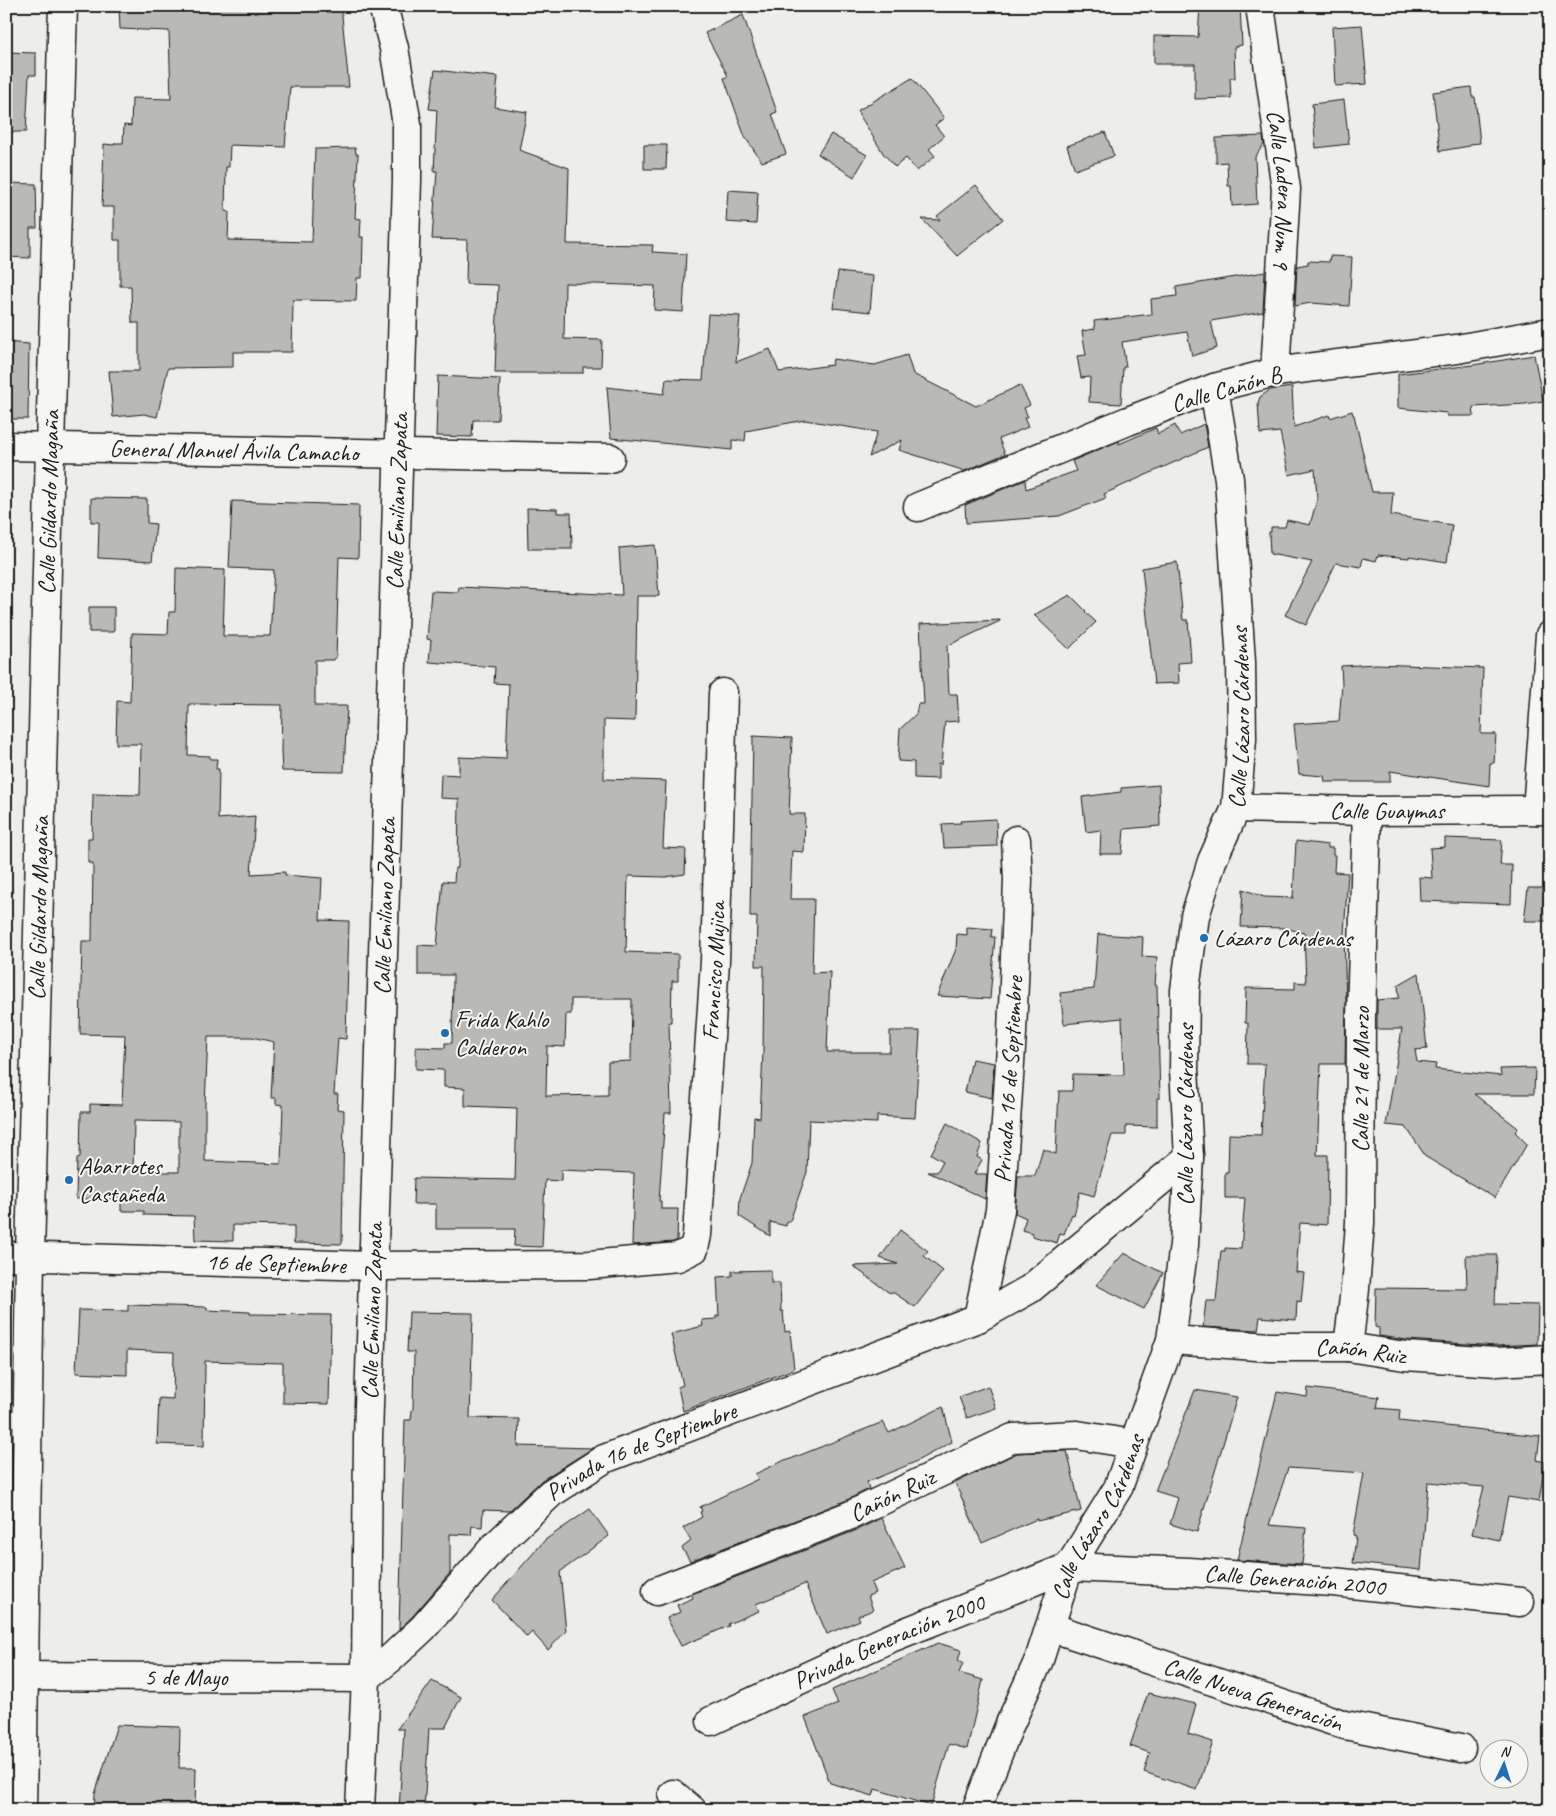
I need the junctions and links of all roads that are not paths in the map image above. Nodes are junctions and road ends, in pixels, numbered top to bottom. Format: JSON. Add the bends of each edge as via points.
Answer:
{"nodes":[{"id":1,"x":62,"y":6,"type":"edge"},
{"id":2,"x":383,"y":6,"type":"edge"},
{"id":3,"x":1260,"y":6,"type":"edge"},
{"id":4,"x":1550,"y":332,"type":"edge"},
{"id":5,"x":1275,"y":372,"type":"junction"},
{"id":6,"x":1214,"y":388,"type":"junction"},
{"id":7,"x":6,"y":446,"type":"edge"},
{"id":8,"x":50,"y":447,"type":"junction"},
{"id":9,"x":398,"y":453,"type":"junction"},
{"id":10,"x":610,"y":458,"type":"dead end"},
{"id":11,"x":918,"y":507,"type":"dead end"},
{"id":12,"x":1550,"y":635,"type":"edge"},
{"id":13,"x":723,"y":693,"type":"dead end"},
{"id":14,"x":1236,"y":808,"type":"junction"},
{"id":15,"x":1544,"y":810,"type":"edge"},
{"id":16,"x":1367,"y":812,"type":"junction"},
{"id":17,"x":1016,"y":840,"type":"dead end"},
{"id":18,"x":1189,"y":1157,"type":"junction"},
{"id":19,"x":694,"y":1249,"type":"joint"},
{"id":20,"x":18,"y":1256,"type":"edge"},
{"id":21,"x":374,"y":1266,"type":"junction"},
{"id":22,"x":978,"y":1318,"type":"junction"},
{"id":23,"x":1171,"y":1340,"type":"junction"},
{"id":24,"x":1348,"y":1347,"type":"junction"},
{"id":25,"x":1550,"y":1359,"type":"edge"},
{"id":26,"x":1133,"y":1444,"type":"junction"},
{"id":27,"x":1069,"y":1567,"type":"junction"},
{"id":28,"x":657,"y":1591,"type":"dead end"},
{"id":29,"x":1520,"y":1602,"type":"dead end"},
{"id":30,"x":1050,"y":1627,"type":"junction"},
{"id":31,"x":15,"y":1676,"type":"edge"},
{"id":32,"x":366,"y":1678,"type":"junction"},
{"id":33,"x":712,"y":1721,"type":"dead end"},
{"id":34,"x":1460,"y":1748,"type":"dead end"},
{"id":35,"x":22,"y":1810,"type":"edge"},
{"id":36,"x":360,"y":1810,"type":"edge"},
{"id":37,"x":976,"y":1810,"type":"edge"}],
"edges":[{"from":1,"to":8,"type":"street","name":"Calle Gildardo Magaña"},
{"from":2,"to":9,"type":"street","name":"Calle Emiliano Zapata","via":[[407,124]]},
{"from":3,"to":5,"type":"street","name":"Calle Ladera Num 9","via":[[1286,189]]},
{"from":4,"to":5,"type":"street","name":"Calle Cañón B","via":[[1457,349]]},
{"from":5,"to":6,"type":"street","name":"Calle Cañón B"},
{"from":6,"to":11,"type":"street","name":"Calle Cañón B"},
{"from":6,"to":14,"type":"street","name":"Calle Lázaro Cárdenas","via":[[1229,479],[1241,662],[1242,739]]},
{"from":7,"to":8,"type":"street","name":"General Manuel Ávila Camacho"},
{"from":8,"to":9,"type":"street","name":"General Manuel Ávila Camacho"},
{"from":8,"to":20,"type":"street","name":"Calle Gildardo Magaña"},
{"from":9,"to":10,"type":"street","name":"General Manuel Ávila Camacho"},
{"from":9,"to":21,"type":"street","name":"Calle Emiliano Zapata"},
{"from":12,"to":15,"type":"street"},
{"from":13,"to":19,"type":"street","name":"Francisco Mujica","via":[[714,970],[698,1235]]},
{"from":14,"to":16,"type":"street","name":"Calle Guaymas"},
{"from":14,"to":18,"type":"street","name":"Calle Lázaro Cárdenas","via":[[1212,861],[1198,907],[1185,990],[1184,1069]]},
{"from":15,"to":16,"type":"street","name":"Calle Guaymas"},
{"from":16,"to":24,"type":"street","name":"Calle 21 de Marzo","via":[[1361,1016],[1360,1223]]},
{"from":17,"to":22,"type":"street","name":"Privada 16 de Septiembre","via":[[1018,880],[1012,1033],[1000,1210]]},
{"from":18,"to":22,"type":"street","name":"Privada 16 de Septiembre","via":[[1030,1289]]},
{"from":18,"to":23,"type":"street","name":"Calle Lázaro Cárdenas","via":[[1184,1245]]},
{"from":19,"to":21,"type":"street","name":"16 de Septiembre","via":[[678,1257],[589,1265]]},
{"from":20,"to":21,"type":"street","name":"16 de Septiembre"},
{"from":20,"to":31,"type":"street","name":"Calle Gildardo Magaña"},
{"from":21,"to":32,"type":"street","name":"Calle Emiliano Zapata","via":[[368,1438]]},
{"from":22,"to":32,"type":"street","name":"Privada 16 de Septiembre","via":[[604,1459],[551,1493],[494,1547],[423,1628]]},
{"from":23,"to":24,"type":"street","name":"Cañón Ruiz","via":[[1270,1347]]},
{"from":23,"to":26,"type":"street","name":"Calle Lázaro Cárdenas"},
{"from":24,"to":25,"type":"street","name":"Cañón Ruiz","via":[[1405,1356],[1488,1361]]},
{"from":26,"to":27,"type":"street","name":"Calle Lázaro Cárdenas","via":[[1118,1488]]},
{"from":26,"to":28,"type":"street","name":"Cañón Ruiz","via":[[1077,1435],[1013,1438],[851,1515]]},
{"from":27,"to":29,"type":"street","name":"Calle Generación 2000","via":[[1333,1582]]},
{"from":27,"to":30,"type":"street","name":"Calle Lázaro Cárdenas"},
{"from":27,"to":33,"type":"street","name":"Privada Generación 2000","via":[[888,1638]]},
{"from":30,"to":34,"type":"street","name":"Calle Nueva Generación","via":[[1345,1725]]},
{"from":30,"to":37,"type":"street","name":"Calle Lázaro Cárdenas","via":[[1040,1660],[1009,1726]]},
{"from":31,"to":32,"type":"street","name":"5 de Mayo"},
{"from":31,"to":35,"type":"street","name":"Calle Gildardo Magaña"},
{"from":32,"to":36,"type":"street","name":"Calle Emiliano Zapata"}]}
